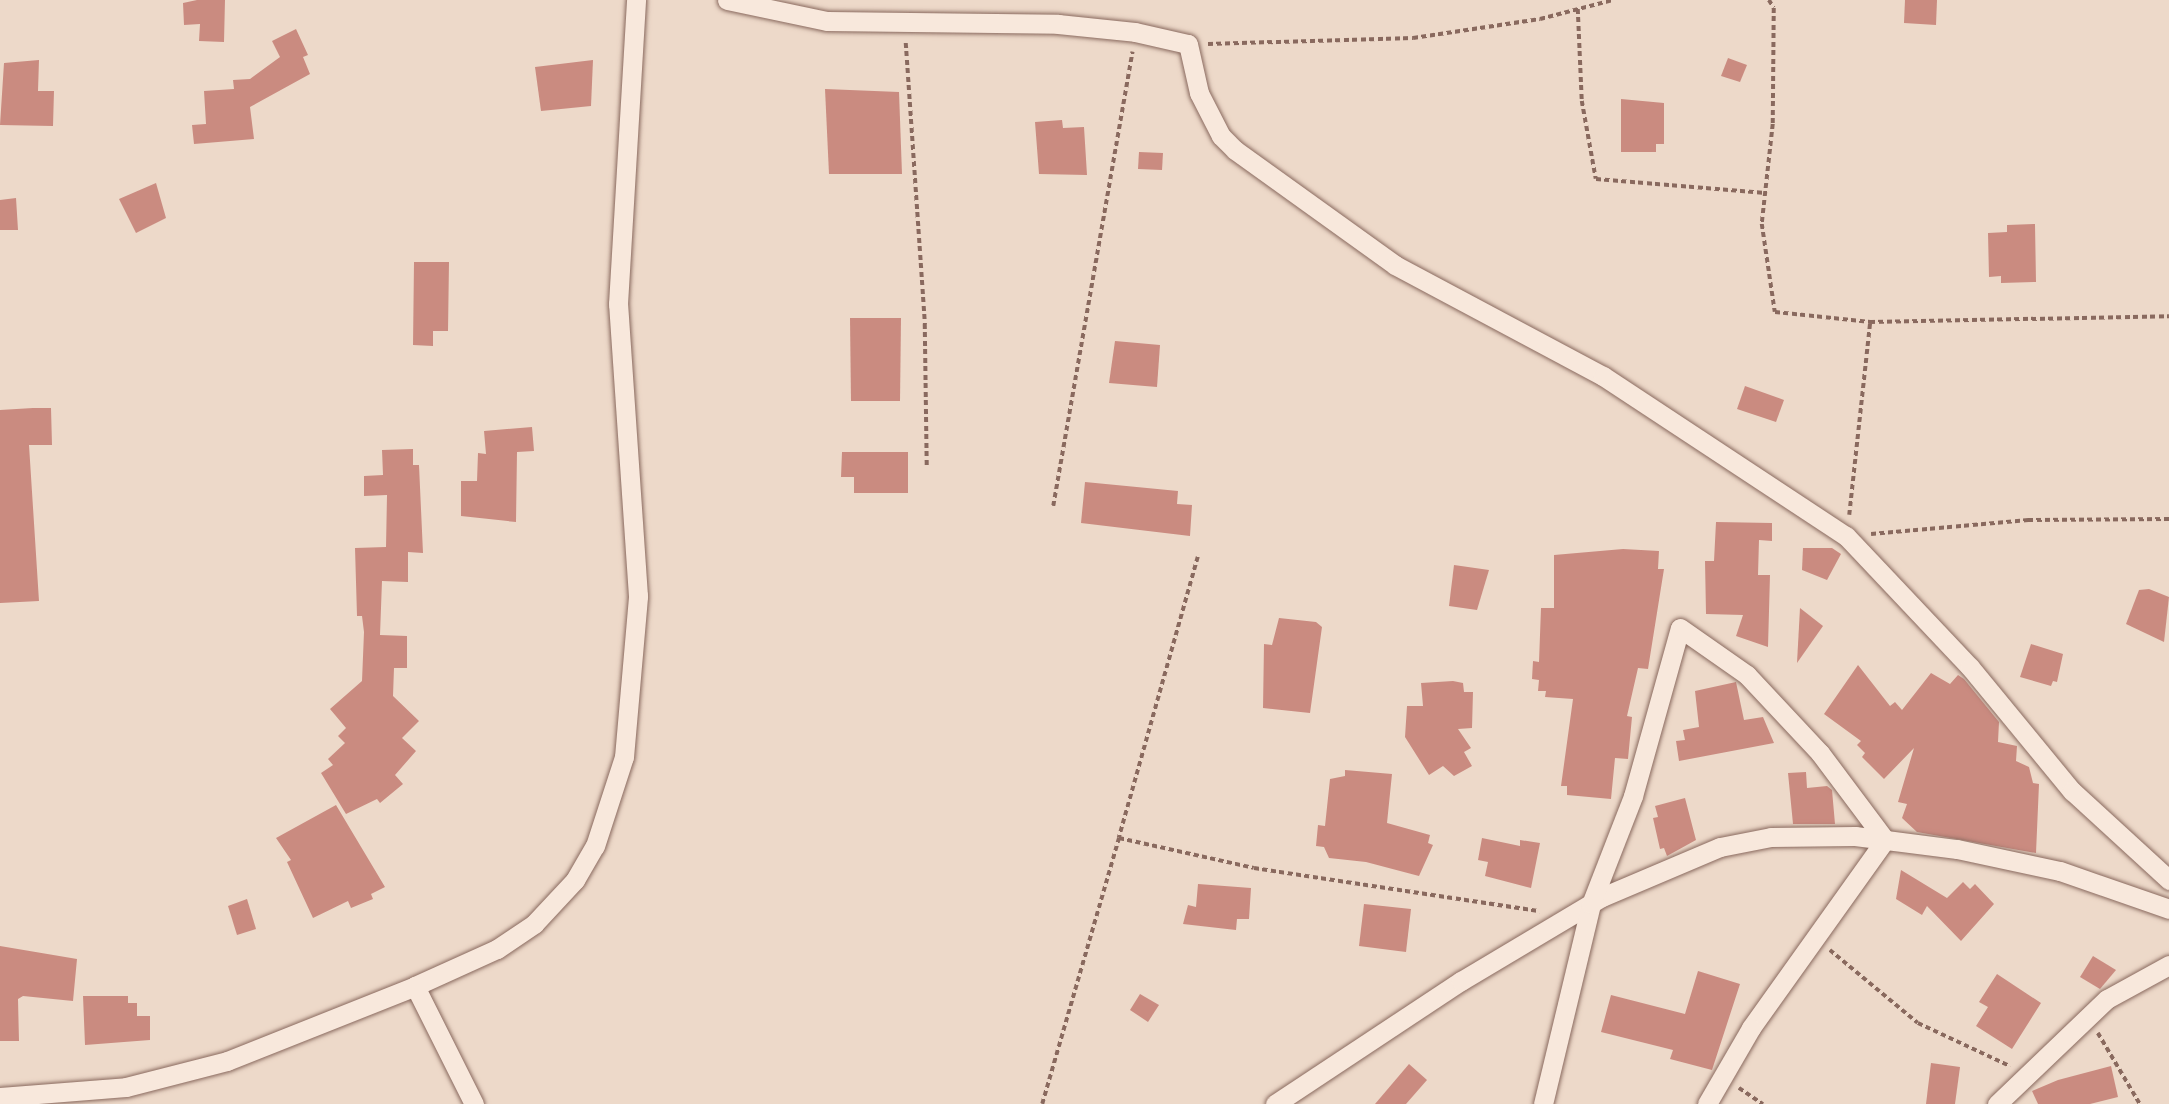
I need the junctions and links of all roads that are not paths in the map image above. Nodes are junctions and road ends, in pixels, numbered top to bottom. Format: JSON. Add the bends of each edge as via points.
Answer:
{"nodes":[{"id":1,"x":636,"y":0,"type":"edge"},
{"id":2,"x":727,"y":0,"type":"edge"},
{"id":3,"x":1885,"y":840,"type":"junction"},
{"id":4,"x":2169,"y":880,"type":"edge"},
{"id":5,"x":1591,"y":904,"type":"junction"},
{"id":6,"x":2169,"y":909,"type":"edge"},
{"id":7,"x":2169,"y":965,"type":"edge"},
{"id":8,"x":415,"y":986,"type":"junction"},
{"id":9,"x":0,"y":1097,"type":"edge"},
{"id":10,"x":474,"y":1104,"type":"edge"},
{"id":11,"x":1275,"y":1104,"type":"edge"},
{"id":12,"x":1544,"y":1104,"type":"edge"},
{"id":13,"x":1707,"y":1104,"type":"edge"},
{"id":14,"x":1997,"y":1104,"type":"edge"}],
"edges":[{"from":1,"to":8,"type":"street","via":[[618,304],[638,596],[624,757],[595,846],[575,880],[534,924],[497,949]]},
{"from":2,"to":4,"type":"street","via":[[827,21],[1058,24],[1135,32],[1188,44],[1199,93],[1221,136],[1235,150],[1395,265],[1603,376],[1846,536],[1970,667],[2072,791]]},
{"from":3,"to":5,"type":"street","via":[[1771,837],[1720,847]]},
{"from":3,"to":5,"type":"street","via":[[1821,753],[1746,675],[1680,628],[1633,796]]},
{"from":3,"to":6,"type":"street","via":[[1957,849],[2060,871]]},
{"from":3,"to":13,"type":"street"},
{"from":5,"to":11,"type":"street","via":[[1461,981]]},
{"from":5,"to":12,"type":"street"},
{"from":7,"to":14,"type":"street","via":[[2107,999]]},
{"from":8,"to":9,"type":"street","via":[[226,1061],[126,1087]]},
{"from":8,"to":10,"type":"street"}]}
